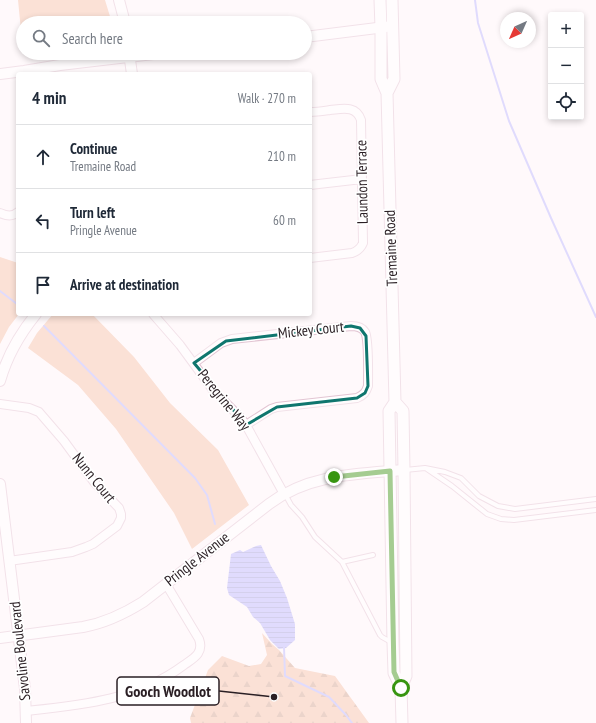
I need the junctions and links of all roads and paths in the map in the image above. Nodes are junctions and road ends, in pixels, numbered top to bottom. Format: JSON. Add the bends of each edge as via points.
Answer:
{"nodes":[{"id":1,"x":119,"y":0,"type":"edge"},
{"id":2,"x":380,"y":0,"type":"edge"},
{"id":3,"x":392,"y":0,"type":"edge"},
{"id":4,"x":123,"y":16,"type":"edge"},
{"id":5,"x":392,"y":26,"type":"junction"},
{"id":6,"x":381,"y":28,"type":"junction"},
{"id":7,"x":312,"y":35,"type":"edge"},
{"id":8,"x":105,"y":60,"type":"edge"},
{"id":9,"x":131,"y":60,"type":"edge"},
{"id":10,"x":54,"y":70,"type":"edge"},
{"id":11,"x":132,"y":72,"type":"edge"},
{"id":12,"x":0,"y":74,"type":"edge"},
{"id":13,"x":387,"y":93,"type":"junction"},
{"id":14,"x":312,"y":112,"type":"edge"},
{"id":15,"x":362,"y":179,"type":"junction"},
{"id":16,"x":312,"y":185,"type":"edge"},
{"id":17,"x":0,"y":213,"type":"edge"},
{"id":18,"x":16,"y":213,"type":"edge"},
{"id":19,"x":312,"y":258,"type":"edge"},
{"id":20,"x":35,"y":316,"type":"edge"},
{"id":21,"x":155,"y":316,"type":"edge"},
{"id":22,"x":194,"y":363,"type":"junction"},
{"id":23,"x":0,"y":381,"type":"edge"},
{"id":24,"x":395,"y":402,"type":"junction"},
{"id":25,"x":0,"y":404,"type":"edge"},
{"id":26,"x":246,"y":425,"type":"junction"},
{"id":27,"x":425,"y":468,"type":"junction"},
{"id":28,"x":404,"y":470,"type":"junction"},
{"id":29,"x":390,"y":471,"type":"junction"},
{"id":30,"x":0,"y":484,"type":"edge"},
{"id":31,"x":284,"y":494,"type":"junction"},
{"id":32,"x":596,"y":499,"type":"edge"},
{"id":33,"x":596,"y":510,"type":"edge"},
{"id":34,"x":373,"y":555,"type":"dead end"},
{"id":35,"x":9,"y":560,"type":"junction"},
{"id":36,"x":342,"y":562,"type":"junction"},
{"id":37,"x":166,"y":584,"type":"junction"},
{"id":38,"x":18,"y":636,"type":"junction"},
{"id":39,"x":0,"y":638,"type":"edge"},
{"id":40,"x":393,"y":643,"type":"junction"},
{"id":41,"x":401,"y":688,"type":"junction"},
{"id":42,"x":26,"y":710,"type":"junction"},
{"id":43,"x":26,"y":723,"type":"edge"},
{"id":44,"x":402,"y":723,"type":"edge"}],
"edges":[{"from":1,"to":4,"type":"street"},
{"from":2,"to":6,"type":"main road","name":"Tremaine Road"},
{"from":3,"to":5,"type":"main road","name":"Tremaine Road"},
{"from":5,"to":6,"type":"street"},
{"from":5,"to":13,"type":"main road","name":"Tremaine Road","via":[[394,79]]},
{"from":6,"to":7,"type":"street"},
{"from":6,"to":13,"type":"main road","name":"Tremaine Road","via":[[381,79]]},
{"from":8,"to":10,"type":"street"},
{"from":9,"to":11,"type":"street"},
{"from":10,"to":12,"type":"street"},
{"from":13,"to":24,"type":"main road","name":"Tremaine Road"},
{"from":14,"to":15,"type":"street","name":"Laundon Terrace","via":[[346,108],[358,114],[361,120]]},
{"from":15,"to":16,"type":"street"},
{"from":15,"to":19,"type":"street","name":"Laundon Terrace","via":[[362,246],[352,253]]},
{"from":17,"to":18,"type":"street","via":[[9,216]]},
{"from":20,"to":23,"type":"street","via":[[14,345]]},
{"from":21,"to":22,"type":"street","name":"Peregrine Way"},
{"from":22,"to":26,"type":"street","name":"Peregrine Way","via":[[213,390]]},
{"from":22,"to":26,"type":"street","name":"Mickey Court","via":[[221,343],[232,339],[351,326],[365,332],[368,386],[363,395],[357,398],[277,407]]},
{"from":24,"to":28,"type":"main road","name":"Tremaine Road","via":[[403,411]]},
{"from":24,"to":29,"type":"main road","name":"Tremaine Road","via":[[389,411]]},
{"from":25,"to":35,"type":"street","name":"Nunn Court","via":[[39,412],[94,482],[119,508],[121,514],[120,522],[116,526],[86,547],[72,552]]},
{"from":26,"to":31,"type":"street","name":"Peregrine Way"},
{"from":27,"to":28,"type":"lane"},
{"from":27,"to":32,"type":"lane","via":[[461,478],[479,496],[498,506],[515,510]]},
{"from":27,"to":33,"type":"lane","via":[[487,514],[501,519],[514,520]]},
{"from":28,"to":29,"type":"street","name":"Pringle Avenue"},
{"from":28,"to":41,"type":"main road","name":"Tremaine Road","via":[[406,676]]},
{"from":29,"to":31,"type":"street","name":"Pringle Avenue","via":[[323,479]]},
{"from":29,"to":40,"type":"main road","name":"Tremaine Road"},
{"from":30,"to":35,"type":"street","name":"Savoline Boulevard"},
{"from":31,"to":36,"type":"lane","via":[[314,537]]},
{"from":31,"to":37,"type":"street","name":"Pringle Avenue"},
{"from":34,"to":36,"type":"lane"},
{"from":35,"to":38,"type":"street","name":"Savoline Boulevard"},
{"from":36,"to":40,"type":"lane","via":[[380,635]]},
{"from":37,"to":38,"type":"street","name":"Pringle Avenue","via":[[133,608],[109,620],[74,629]]},
{"from":37,"to":42,"type":"street","via":[[199,639],[201,647],[198,654],[153,684],[118,697]]},
{"from":38,"to":39,"type":"street","name":"Pringle Avenue"},
{"from":38,"to":42,"type":"street","name":"Savoline Boulevard"},
{"from":40,"to":41,"type":"main road","name":"Tremaine Road","via":[[394,672]]},
{"from":41,"to":44,"type":"main road","name":"Tremaine Road"},
{"from":42,"to":43,"type":"street","name":"Savoline Boulevard"}]}
